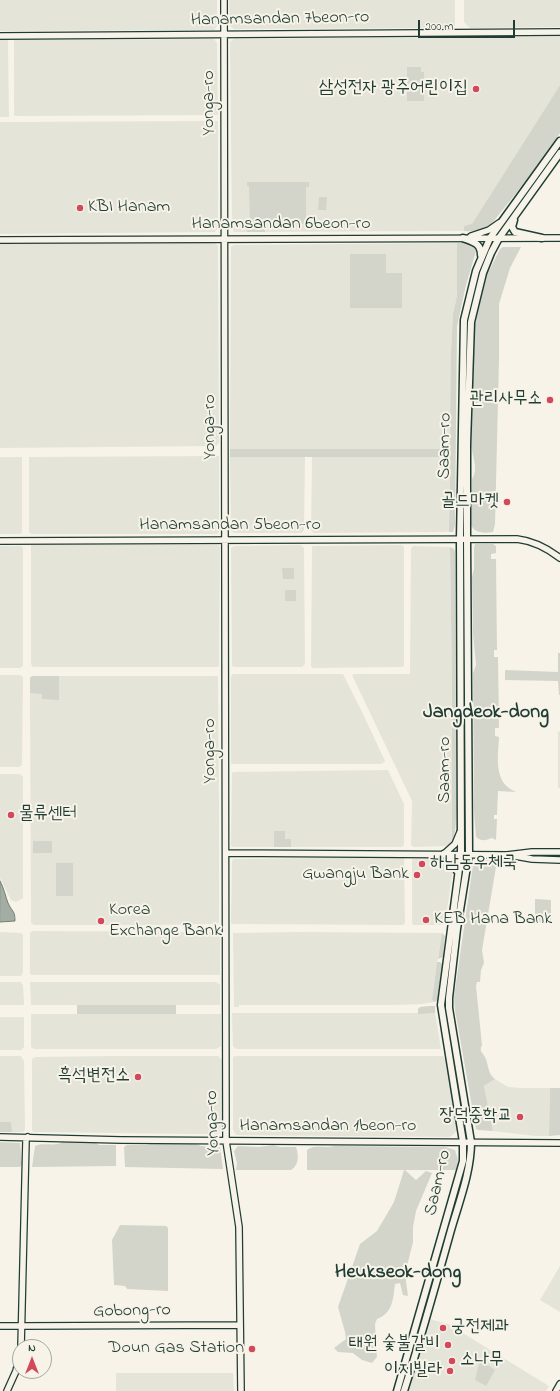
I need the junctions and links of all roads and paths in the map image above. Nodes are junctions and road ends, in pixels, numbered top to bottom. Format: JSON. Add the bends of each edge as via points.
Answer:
{"nodes":[{"id":1,"x":224,"y":0,"type":"edge"},
{"id":2,"x":560,"y":32,"type":"edge"},
{"id":3,"x":224,"y":34,"type":"junction"},
{"id":4,"x":0,"y":36,"type":"edge"},
{"id":5,"x":560,"y":141,"type":"edge"},
{"id":6,"x":560,"y":153,"type":"edge"},
{"id":7,"x":515,"y":216,"type":"junction"},
{"id":8,"x":504,"y":218,"type":"junction"},
{"id":9,"x":463,"y":238,"type":"junction"},
{"id":10,"x":490,"y":238,"type":"junction"},
{"id":11,"x":499,"y":238,"type":"junction"},
{"id":12,"x":542,"y":238,"type":"junction"},
{"id":13,"x":560,"y":238,"type":"edge"},
{"id":14,"x":224,"y":239,"type":"junction"},
{"id":15,"x":0,"y":240,"type":"edge"},
{"id":16,"x":481,"y":256,"type":"junction"},
{"id":17,"x":467,"y":539,"type":"junction"},
{"id":18,"x":225,"y":540,"type":"junction"},
{"id":19,"x":460,"y":540,"type":"junction"},
{"id":20,"x":0,"y":541,"type":"edge"},
{"id":21,"x":560,"y":558,"type":"edge"},
{"id":22,"x":461,"y":829,"type":"junction"},
{"id":23,"x":560,"y":852,"type":"edge"},
{"id":24,"x":226,"y":853,"type":"junction"},
{"id":25,"x":444,"y":854,"type":"junction"},
{"id":26,"x":461,"y":854,"type":"junction"},
{"id":27,"x":469,"y":854,"type":"junction"},
{"id":28,"x":507,"y":855,"type":"junction"},
{"id":29,"x":560,"y":860,"type":"edge"},
{"id":30,"x":458,"y":875,"type":"junction"},
{"id":31,"x":0,"y":1137,"type":"edge"},
{"id":32,"x":28,"y":1137,"type":"junction"},
{"id":33,"x":226,"y":1141,"type":"junction"},
{"id":34,"x":463,"y":1142,"type":"junction"},
{"id":35,"x":471,"y":1142,"type":"junction"},
{"id":36,"x":560,"y":1143,"type":"edge"},
{"id":37,"x":240,"y":1325,"type":"junction"},
{"id":38,"x":0,"y":1326,"type":"edge"},
{"id":39,"x":23,"y":1326,"type":"junction"},
{"id":40,"x":22,"y":1339,"type":"edge"},
{"id":41,"x":13,"y":1379,"type":"edge"},
{"id":42,"x":14,"y":1379,"type":"edge"},
{"id":43,"x":560,"y":1384,"type":"edge"},
{"id":44,"x":8,"y":1391,"type":"edge"},
{"id":45,"x":241,"y":1391,"type":"edge"},
{"id":46,"x":397,"y":1391,"type":"edge"},
{"id":47,"x":404,"y":1391,"type":"edge"},
{"id":48,"x":556,"y":1391,"type":"edge"}],
"edges":[{"from":1,"to":3,"type":"street","name":"Yonga-ro"},
{"from":2,"to":3,"type":"street","name":"Hanamsandan 7beon-ro"},
{"from":3,"to":4,"type":"street","name":"Hanamsandan 7beon-ro"},
{"from":3,"to":14,"type":"street","name":"Yonga-ro"},
{"from":5,"to":8,"type":"main road","name":"Saam-ro"},
{"from":6,"to":7,"type":"main road","name":"Saam-ro"},
{"from":7,"to":11,"type":"main road","name":"Saam-ro"},
{"from":7,"to":12,"type":"main road","via":[[512,226],[514,231]]},
{"from":8,"to":9,"type":"street","via":[[489,230]]},
{"from":8,"to":10,"type":"main road","name":"Saam-ro"},
{"from":9,"to":10,"type":"street","name":"Hanamsandan 6beon-ro"},
{"from":9,"to":14,"type":"street","name":"Hanamsandan 6beon-ro"},
{"from":9,"to":16,"type":"main road","via":[[478,244]]},
{"from":10,"to":11,"type":"street","name":"Hanamsandan 6beon-ro"},
{"from":10,"to":16,"type":"main road","name":"Saam-ro"},
{"from":11,"to":12,"type":"street","name":"Hanamsandan 6beon-ro"},
{"from":11,"to":17,"type":"main road","name":"Saam-ro","via":[[483,273],[471,322]]},
{"from":12,"to":13,"type":"street","name":"Hanamsandan 6beon-ro"},
{"from":14,"to":15,"type":"street","name":"Hanamsandan 6beon-ro"},
{"from":14,"to":18,"type":"street","name":"Yonga-ro"},
{"from":16,"to":19,"type":"main road","name":"Saam-ro","via":[[464,320]]},
{"from":17,"to":19,"type":"street","name":"Hanamsandan 5beon-ro"},
{"from":17,"to":21,"type":"street","name":"Hanamsandan 5beon-ro","via":[[523,540],[544,547]]},
{"from":17,"to":27,"type":"main road","name":"Saam-ro"},
{"from":18,"to":19,"type":"street","name":"Hanamsandan 5beon-ro"},
{"from":18,"to":20,"type":"street","name":"Hanamsandan 5beon-ro"},
{"from":18,"to":24,"type":"street","name":"Yonga-ro"},
{"from":19,"to":22,"type":"main road","name":"Saam-ro"},
{"from":22,"to":25,"type":"street","via":[[458,840]]},
{"from":22,"to":26,"type":"main road","name":"Saam-ro"},
{"from":23,"to":28,"type":"street"},
{"from":24,"to":25,"type":"street"},
{"from":24,"to":33,"type":"street","name":"Yonga-ro"},
{"from":25,"to":26,"type":"street"},
{"from":25,"to":30,"type":"main road","via":[[453,860]]},
{"from":26,"to":27,"type":"street"},
{"from":26,"to":30,"type":"main road","name":"Saam-ro"},
{"from":27,"to":28,"type":"street"},
{"from":27,"to":35,"type":"main road","name":"Saam-ro","via":[[457,929],[449,1008]]},
{"from":28,"to":29,"type":"street"},
{"from":30,"to":34,"type":"main road","name":"Saam-ro","via":[[441,1005]]},
{"from":31,"to":32,"type":"street","name":"Hanamsandan 1beon-ro"},
{"from":32,"to":33,"type":"street","name":"Hanamsandan 1beon-ro"},
{"from":32,"to":39,"type":"street"},
{"from":33,"to":34,"type":"street","name":"Hanamsandan 1beon-ro"},
{"from":33,"to":37,"type":"street","name":"Yonga-ro","via":[[238,1217]]},
{"from":34,"to":35,"type":"street","name":"Hanamsandan 1beon-ro"},
{"from":34,"to":46,"type":"main road","name":"Saam-ro","via":[[462,1161]]},
{"from":35,"to":36,"type":"street","name":"Hanamsandan 1beon-ro"},
{"from":35,"to":47,"type":"main road","name":"Saam-ro","via":[[470,1163]]},
{"from":37,"to":39,"type":"street","name":"Gobong-ro"},
{"from":37,"to":45,"type":"street","name":"Yonga-ro"},
{"from":38,"to":39,"type":"street","name":"Gobong-ro"},
{"from":39,"to":40,"type":"street"},
{"from":41,"to":44,"type":"street"},
{"from":42,"to":44,"type":"street"},
{"from":43,"to":48,"type":"street"}]}
